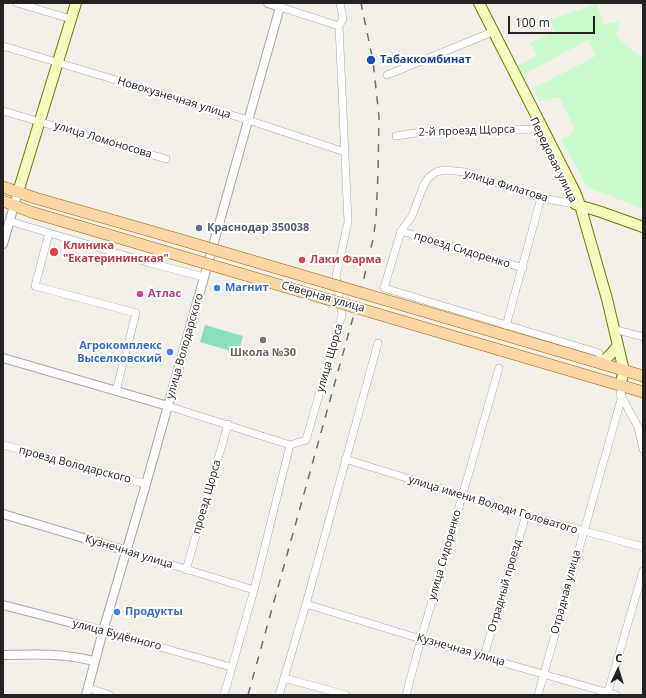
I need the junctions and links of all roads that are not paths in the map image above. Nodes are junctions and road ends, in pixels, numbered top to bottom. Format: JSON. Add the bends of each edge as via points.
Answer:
{"nodes":[{"id":1,"x":16,"y":3,"type":"edge"},
{"id":2,"x":76,"y":3,"type":"edge"},
{"id":3,"x":268,"y":3,"type":"edge"},
{"id":4,"x":340,"y":3,"type":"edge"},
{"id":5,"x":474,"y":3,"type":"edge"},
{"id":6,"x":479,"y":3,"type":"edge"},
{"id":7,"x":281,"y":5,"type":"edge"},
{"id":8,"x":71,"y":19,"type":"junction"},
{"id":9,"x":339,"y":26,"type":"junction"},
{"id":10,"x":490,"y":33,"type":"junction"},
{"id":11,"x":3,"y":46,"type":"edge"},
{"id":12,"x":58,"y":63,"type":"junction"},
{"id":13,"x":387,"y":75,"type":"dead end"},
{"id":14,"x":3,"y":111,"type":"edge"},
{"id":15,"x":248,"y":120,"type":"junction"},
{"id":16,"x":40,"y":122,"type":"junction"},
{"id":17,"x":538,"y":129,"type":"junction"},
{"id":18,"x":396,"y":136,"type":"dead end"},
{"id":19,"x":345,"y":152,"type":"junction"},
{"id":20,"x":166,"y":159,"type":"dead end"},
{"id":21,"x":3,"y":187,"type":"edge"},
{"id":22,"x":18,"y":192,"type":"junction"},
{"id":23,"x":541,"y":198,"type":"junction"},
{"id":24,"x":8,"y":203,"type":"edge"},
{"id":25,"x":578,"y":208,"type":"junction"},
{"id":26,"x":595,"y":216,"type":"junction"},
{"id":27,"x":9,"y":221,"type":"junction"},
{"id":28,"x":586,"y":223,"type":"junction"},
{"id":29,"x":643,"y":227,"type":"edge"},
{"id":30,"x":401,"y":231,"type":"junction"},
{"id":31,"x":49,"y":233,"type":"junction"},
{"id":32,"x":643,"y":233,"type":"edge"},
{"id":33,"x":3,"y":244,"type":"edge"},
{"id":34,"x":523,"y":268,"type":"junction"},
{"id":35,"x":204,"y":277,"type":"junction"},
{"id":36,"x":506,"y":326,"type":"junction"},
{"id":37,"x":614,"y":329,"type":"junction"},
{"id":38,"x":643,"y":337,"type":"edge"},
{"id":39,"x":378,"y":343,"type":"dead end"},
{"id":40,"x":615,"y":349,"type":"junction"},
{"id":41,"x":596,"y":357,"type":"junction"},
{"id":42,"x":3,"y":358,"type":"edge"},
{"id":43,"x":499,"y":368,"type":"dead end"},
{"id":44,"x":621,"y":370,"type":"junction"},
{"id":45,"x":643,"y":376,"type":"edge"},
{"id":46,"x":618,"y":388,"type":"junction"},
{"id":47,"x":116,"y":391,"type":"junction"},
{"id":48,"x":643,"y":392,"type":"edge"},
{"id":49,"x":168,"y":406,"type":"junction"},
{"id":50,"x":228,"y":424,"type":"junction"},
{"id":51,"x":640,"y":428,"type":"edge"},
{"id":52,"x":3,"y":445,"type":"edge"},
{"id":53,"x":290,"y":445,"type":"junction"},
{"id":54,"x":643,"y":449,"type":"edge"},
{"id":55,"x":345,"y":459,"type":"junction"},
{"id":56,"x":146,"y":484,"type":"junction"},
{"id":57,"x":462,"y":496,"type":"junction"},
{"id":58,"x":3,"y":514,"type":"edge"},
{"id":59,"x":526,"y":515,"type":"junction"},
{"id":60,"x":583,"y":532,"type":"junction"},
{"id":61,"x":643,"y":547,"type":"edge"},
{"id":62,"x":126,"y":551,"type":"junction"},
{"id":63,"x":186,"y":570,"type":"junction"},
{"id":64,"x":643,"y":571,"type":"edge"},
{"id":65,"x":254,"y":590,"type":"junction"},
{"id":66,"x":306,"y":604,"type":"junction"},
{"id":67,"x":3,"y":605,"type":"edge"},
{"id":68,"x":103,"y":631,"type":"junction"},
{"id":69,"x":421,"y":639,"type":"junction"},
{"id":70,"x":3,"y":655,"type":"edge"},
{"id":71,"x":484,"y":656,"type":"junction"},
{"id":72,"x":94,"y":661,"type":"junction"},
{"id":73,"x":231,"y":667,"type":"junction"},
{"id":74,"x":544,"y":674,"type":"junction"},
{"id":75,"x":284,"y":678,"type":"junction"},
{"id":76,"x":87,"y":692,"type":"edge"},
{"id":77,"x":608,"y":692,"type":"junction"},
{"id":78,"x":110,"y":695,"type":"edge"},
{"id":79,"x":224,"y":695,"type":"edge"},
{"id":80,"x":279,"y":695,"type":"edge"},
{"id":81,"x":346,"y":695,"type":"edge"},
{"id":82,"x":406,"y":695,"type":"edge"},
{"id":83,"x":538,"y":695,"type":"edge"},
{"id":84,"x":616,"y":695,"type":"edge"}],
"edges":[{"from":1,"to":8,"type":"street"},
{"from":2,"to":8,"type":"main road","name":"улица Ломоносова"},
{"from":3,"to":7,"type":"street"},
{"from":4,"to":9,"type":"street","name":"улица Щорса","via":[[343,20]]},
{"from":5,"to":10,"type":"main road","name":"Передовая улица"},
{"from":6,"to":25,"type":"main road","name":"Передовая улица","via":[[575,192]]},
{"from":7,"to":9,"type":"street"},
{"from":7,"to":15,"type":"street","name":"улица Володарского"},
{"from":8,"to":12,"type":"main road","name":"улица Ломоносова"},
{"from":9,"to":19,"type":"street","name":"улица Щорса"},
{"from":10,"to":13,"type":"street"},
{"from":10,"to":17,"type":"main road","name":"Передовая улица"},
{"from":11,"to":12,"type":"street","name":"Новокузнечная улица"},
{"from":12,"to":15,"type":"street","name":"Новокузнечная улица"},
{"from":12,"to":16,"type":"main road","name":"улица Ломоносова"},
{"from":14,"to":16,"type":"street","name":"улица Ломоносова"},
{"from":15,"to":19,"type":"street","name":"Новокузнечная улица"},
{"from":15,"to":35,"type":"street","name":"улица Володарского"},
{"from":16,"to":20,"type":"street","name":"улица Ломоносова"},
{"from":16,"to":22,"type":"main road","name":"улица Ломоносова"},
{"from":17,"to":18,"type":"street","name":"2-й проезд Щорса","via":[[422,132]]},
{"from":17,"to":25,"type":"main road","name":"Передовая улица"},
{"from":19,"to":53,"type":"street","name":"улица Щорса","via":[[348,222],[336,276],[342,315],[306,440]]},
{"from":21,"to":22,"type":"main road","name":"Северная улица"},
{"from":22,"to":24,"type":"street","name":"улица Ломоносова"},
{"from":22,"to":41,"type":"main road","name":"Северная улица","bridge":true},
{"from":23,"to":25,"type":"street","name":"улица Филатова"},
{"from":23,"to":30,"type":"street","name":"улица Филатова","via":[[465,172],[444,170],[428,178],[412,216]]},
{"from":23,"to":34,"type":"street"},
{"from":24,"to":27,"type":"street","name":"улица Ломоносова"},
{"from":24,"to":46,"type":"main road","name":"Северная улица","bridge":true,"via":[[31,212],[589,376]]},
{"from":25,"to":26,"type":"main road"},
{"from":25,"to":28,"type":"main road","name":"Передовая улица"},
{"from":25,"to":29,"type":"main road","name":"улица Филатова"},
{"from":25,"to":40,"type":"main road","name":"Передовая улица"},
{"from":26,"to":28,"type":"main road","via":[[588,218]]},
{"from":26,"to":32,"type":"main road"},
{"from":27,"to":31,"type":"street"},
{"from":27,"to":33,"type":"street","name":"улица Ломоносова"},
{"from":28,"to":37,"type":"main road","name":"Передовая улица"},
{"from":30,"to":34,"type":"street","name":"проезд Сидоренко"},
{"from":30,"to":36,"type":"street","name":"улица Филатова","via":[[384,288]]},
{"from":31,"to":35,"type":"street"},
{"from":31,"to":47,"type":"street","via":[[35,286],[136,313]]},
{"from":34,"to":36,"type":"street"},
{"from":35,"to":49,"type":"street","name":"улица Володарского"},
{"from":36,"to":41,"type":"street"},
{"from":37,"to":38,"type":"street"},
{"from":37,"to":44,"type":"main road","name":"Передовая улица"},
{"from":39,"to":55,"type":"street"},
{"from":40,"to":41,"type":"main road","via":[[603,361]]},
{"from":40,"to":44,"type":"main road","name":"Передовая улица"},
{"from":41,"to":44,"type":"main road","name":"Северная улица"},
{"from":42,"to":47,"type":"street"},
{"from":43,"to":57,"type":"street","name":"улица Сидоренко"},
{"from":44,"to":45,"type":"main road","name":"Северная улица"},
{"from":44,"to":46,"type":"main road","name":"Передовая улица"},
{"from":46,"to":48,"type":"main road","name":"Северная улица"},
{"from":46,"to":51,"type":"street"},
{"from":46,"to":60,"type":"street","name":"Отрадная улица"},
{"from":47,"to":49,"type":"street"},
{"from":49,"to":50,"type":"street"},
{"from":49,"to":56,"type":"street","name":"улица Володарского"},
{"from":50,"to":53,"type":"street"},
{"from":50,"to":63,"type":"street","name":"проезд Щорса"},
{"from":51,"to":54,"type":"street"},
{"from":52,"to":56,"type":"street","name":"проезд Володарского"},
{"from":53,"to":65,"type":"street"},
{"from":55,"to":57,"type":"street","name":"улица имени Володи Головатого"},
{"from":55,"to":66,"type":"street"},
{"from":56,"to":62,"type":"street","name":"улица Володарского"},
{"from":57,"to":59,"type":"street","name":"улица имени Володи Головатого"},
{"from":57,"to":69,"type":"street","name":"улица Сидоренко"},
{"from":58,"to":62,"type":"street","name":"Кузнечная улица"},
{"from":59,"to":60,"type":"street","name":"улица имени Володи Головатого"},
{"from":59,"to":71,"type":"street","name":"Отрадный проезд"},
{"from":60,"to":61,"type":"street","name":"улица имени Володи Головатого"},
{"from":60,"to":74,"type":"street","name":"Отрадная улица"},
{"from":62,"to":63,"type":"street","name":"Кузнечная улица"},
{"from":62,"to":68,"type":"street","name":"улица Володарского"},
{"from":63,"to":65,"type":"street","name":"Кузнечная улица"},
{"from":64,"to":77,"type":"street"},
{"from":65,"to":73,"type":"street"},
{"from":66,"to":69,"type":"street","name":"Кузнечная улица"},
{"from":66,"to":75,"type":"street"},
{"from":67,"to":68,"type":"street","name":"улица Будённого"},
{"from":68,"to":72,"type":"street","name":"улица Володарского"},
{"from":68,"to":73,"type":"street","name":"улица Будённого"},
{"from":69,"to":71,"type":"street","name":"Кузнечная улица"},
{"from":69,"to":82,"type":"street","name":"улица Сидоренко"},
{"from":70,"to":72,"type":"street","via":[[62,654]]},
{"from":71,"to":74,"type":"street","name":"Кузнечная улица"},
{"from":72,"to":76,"type":"street","name":"улица Володарского"},
{"from":73,"to":79,"type":"street"},
{"from":74,"to":77,"type":"street","name":"Кузнечная улица"},
{"from":74,"to":83,"type":"street","name":"Отрадная улица"},
{"from":75,"to":80,"type":"street"},
{"from":75,"to":81,"type":"street"},
{"from":76,"to":78,"type":"street","name":"улица Володарского"},
{"from":77,"to":84,"type":"street","name":"Кузнечная улица"}]}
